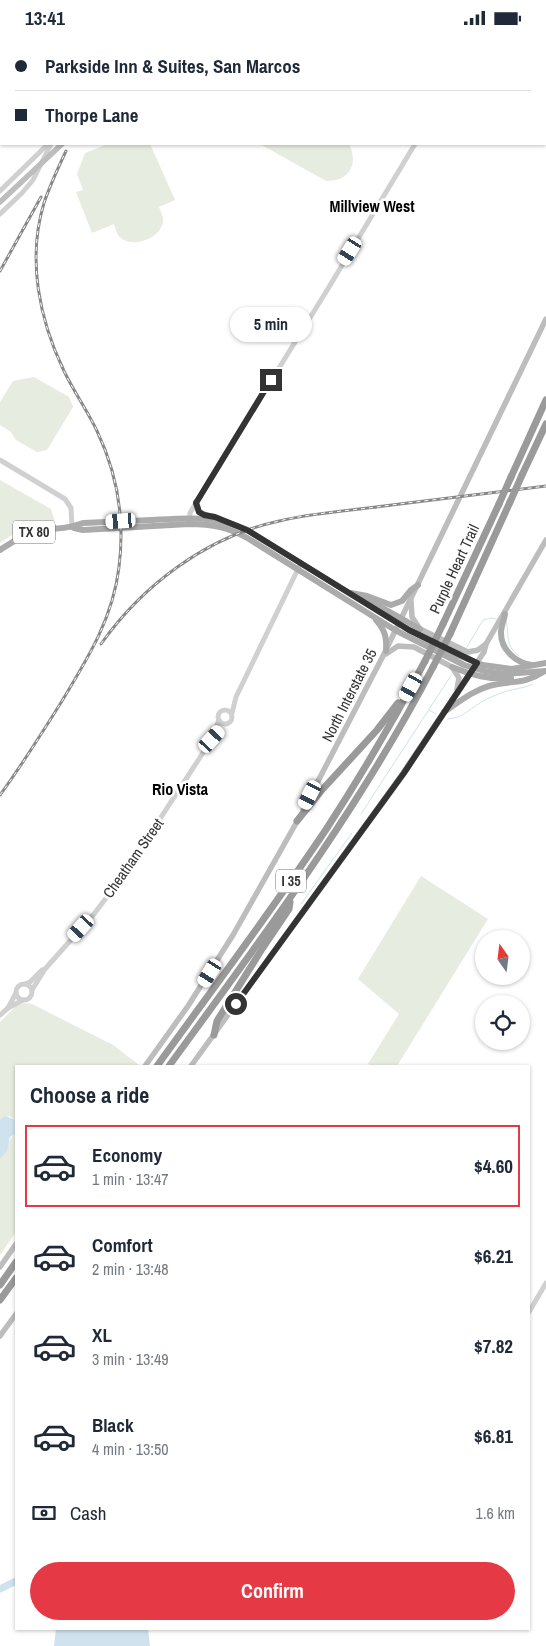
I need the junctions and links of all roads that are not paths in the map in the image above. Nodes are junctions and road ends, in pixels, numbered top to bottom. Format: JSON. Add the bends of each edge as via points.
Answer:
{"nodes":[{"id":1,"x":46,"y":145,"type":"edge"},
{"id":2,"x":50,"y":145,"type":"edge"},
{"id":3,"x":61,"y":145,"type":"edge"},
{"id":4,"x":414,"y":145,"type":"edge"},
{"id":5,"x":6,"y":185,"type":"junction"},
{"id":6,"x":0,"y":191,"type":"edge"},
{"id":7,"x":17,"y":197,"type":"junction"},
{"id":8,"x":0,"y":201,"type":"edge"},
{"id":9,"x":1,"y":213,"type":"edge"},
{"id":10,"x":546,"y":319,"type":"edge"},
{"id":11,"x":546,"y":396,"type":"edge"},
{"id":12,"x":546,"y":400,"type":"edge"},
{"id":13,"x":540,"y":414,"type":"junction"},
{"id":14,"x":546,"y":424,"type":"edge"},
{"id":15,"x":0,"y":460,"type":"edge"},
{"id":16,"x":196,"y":503,"type":"junction"},
{"id":17,"x":189,"y":521,"type":"junction"},
{"id":18,"x":220,"y":521,"type":"junction"},
{"id":19,"x":72,"y":527,"type":"junction"},
{"id":20,"x":546,"y":540,"type":"edge"},
{"id":21,"x":0,"y":551,"type":"edge"},
{"id":22,"x":299,"y":567,"type":"junction"},
{"id":23,"x":315,"y":579,"type":"junction"},
{"id":24,"x":418,"y":585,"type":"junction"},
{"id":25,"x":348,"y":593,"type":"junction"},
{"id":26,"x":411,"y":599,"type":"junction"},
{"id":27,"x":359,"y":600,"type":"junction"},
{"id":28,"x":505,"y":613,"type":"junction"},
{"id":29,"x":373,"y":615,"type":"junction"},
{"id":30,"x":398,"y":624,"type":"junction"},
{"id":31,"x":420,"y":629,"type":"junction"},
{"id":32,"x":486,"y":644,"type":"junction"},
{"id":33,"x":384,"y":654,"type":"junction"},
{"id":34,"x":538,"y":665,"type":"junction"},
{"id":35,"x":452,"y":667,"type":"junction"},
{"id":36,"x":546,"y":668,"type":"edge"},
{"id":37,"x":473,"y":669,"type":"junction"},
{"id":38,"x":411,"y":687,"type":"junction"},
{"id":39,"x":455,"y":695,"type":"junction"},
{"id":40,"x":236,"y":697,"type":"junction"},
{"id":41,"x":224,"y":710,"type":"junction"},
{"id":42,"x":444,"y":712,"type":"junction"},
{"id":43,"x":232,"y":713,"type":"junction"},
{"id":44,"x":218,"y":720,"type":"junction"},
{"id":45,"x":227,"y":724,"type":"junction"},
{"id":46,"x":212,"y":739,"type":"junction"},
{"id":47,"x":297,"y":821,"type":"junction"},
{"id":48,"x":292,"y":897,"type":"junction"},
{"id":49,"x":45,"y":969,"type":"junction"},
{"id":50,"x":25,"y":984,"type":"junction"},
{"id":51,"x":32,"y":990,"type":"junction"},
{"id":52,"x":16,"y":993,"type":"junction"},
{"id":53,"x":23,"y":1000,"type":"junction"},
{"id":54,"x":8,"y":1008,"type":"junction"},
{"id":55,"x":0,"y":1015,"type":"edge"},
{"id":56,"x":214,"y":1035,"type":"junction"},
{"id":57,"x":146,"y":1065,"type":"edge"},
{"id":58,"x":158,"y":1065,"type":"edge"},
{"id":59,"x":170,"y":1065,"type":"edge"},
{"id":60,"x":192,"y":1065,"type":"edge"},
{"id":61,"x":15,"y":1245,"type":"edge"},
{"id":62,"x":15,"y":1263,"type":"edge"},
{"id":63,"x":0,"y":1267,"type":"edge"},
{"id":64,"x":15,"y":1279,"type":"edge"},
{"id":65,"x":546,"y":1283,"type":"edge"},
{"id":66,"x":0,"y":1285,"type":"edge"},
{"id":67,"x":0,"y":1300,"type":"edge"},
{"id":68,"x":530,"y":1310,"type":"edge"},
{"id":69,"x":15,"y":1315,"type":"edge"},
{"id":70,"x":0,"y":1336,"type":"edge"}],
"edges":[{"from":1,"to":5,"type":"street"},
{"from":2,"to":7,"type":"street","via":[[35,176]]},
{"from":3,"to":8,"type":"main road","bridge":true},
{"from":4,"to":16,"type":"street"},
{"from":5,"to":6,"type":"street"},
{"from":5,"to":7,"type":"street"},
{"from":7,"to":9,"type":"street"},
{"from":8,"to":9,"type":"street","via":[[4,206]]},
{"from":10,"to":24,"type":"main road","name":"North Interstate 35"},
{"from":11,"to":13,"type":"highway"},
{"from":12,"to":13,"type":"highway","name":"Purple Heart Trail","number":"I 35"},
{"from":13,"to":38,"type":"highway","name":"Purple Heart Trail","number":"I 35","bridge":true},
{"from":14,"to":48,"type":"highway","name":"Purple Heart Trail","number":"I 35","bridge":true,"via":[[433,667],[368,782]]},
{"from":15,"to":19,"type":"street","via":[[65,499],[71,508]]},
{"from":16,"to":17,"type":"street"},
{"from":16,"to":18,"type":"main road","via":[[201,513]]},
{"from":17,"to":18,"type":"main road","number":"TX 80"},
{"from":17,"to":19,"type":"main road","number":"TX 80","via":[[83,529]]},
{"from":17,"to":22,"type":"main road","number":"TX 80","via":[[234,530]]},
{"from":18,"to":22,"type":"main road","number":"TX 80","via":[[247,530]]},
{"from":19,"to":21,"type":"main road","number":"TX 80","via":[[33,532]]},
{"from":20,"to":28,"type":"main road"},
{"from":22,"to":23,"type":"main road","number":"TX 80"},
{"from":22,"to":25,"type":"main road","number":"TX 80"},
{"from":22,"to":40,"type":"street"},
{"from":23,"to":27,"type":"main road"},
{"from":23,"to":29,"type":"main road","number":"TX 80"},
{"from":24,"to":25,"type":"main road","via":[[402,601],[391,605]]},
{"from":24,"to":26,"type":"main road","name":"North Interstate 35"},
{"from":25,"to":27,"type":"main road","number":"TX 80"},
{"from":26,"to":30,"type":"main road","name":"North Interstate 35"},
{"from":26,"to":31,"type":"main road","via":[[412,617]]},
{"from":27,"to":30,"type":"main road","number":"TX 80"},
{"from":28,"to":32,"type":"main road"},
{"from":28,"to":34,"type":"main road","via":[[501,632],[505,647],[518,661]]},
{"from":29,"to":30,"type":"main road","number":"TX 80"},
{"from":29,"to":33,"type":"main road","via":[[385,632]]},
{"from":30,"to":31,"type":"main road"},
{"from":30,"to":33,"type":"main road","name":"North Interstate 35"},
{"from":30,"to":37,"type":"main road","number":"TX 80"},
{"from":31,"to":32,"type":"main road","via":[[468,652]]},
{"from":32,"to":37,"type":"main road"},
{"from":33,"to":35,"type":"main road","via":[[405,645]]},
{"from":33,"to":47,"type":"main road","name":"North Interstate 35"},
{"from":34,"to":36,"type":"main road","number":"TX 80"},
{"from":34,"to":37,"type":"main road","number":"TX 80"},
{"from":35,"to":37,"type":"main road"},
{"from":35,"to":39,"type":"main road","via":[[459,678]]},
{"from":36,"to":37,"type":"main road","number":"TX 80","via":[[506,675]]},
{"from":36,"to":42,"type":"main road","via":[[535,678],[524,682],[479,689]]},
{"from":37,"to":39,"type":"main road"},
{"from":38,"to":47,"type":"highway"},
{"from":38,"to":58,"type":"highway","name":"Purple Heart Trail","number":"I 35","via":[[328,827]]},
{"from":39,"to":42,"type":"main road"},
{"from":40,"to":41,"type":"street"},
{"from":40,"to":43,"type":"street"},
{"from":41,"to":43,"type":"street"},
{"from":41,"to":44,"type":"street"},
{"from":42,"to":56,"type":"main road","via":[[404,773]]},
{"from":43,"to":45,"type":"street","via":[[232,720]]},
{"from":44,"to":45,"type":"street"},
{"from":44,"to":46,"type":"street","name":"Cheatham Street"},
{"from":45,"to":46,"type":"street","name":"Cheatham Street"},
{"from":46,"to":49,"type":"street","name":"Cheatham Street","via":[[122,877]]},
{"from":47,"to":57,"type":"main road","name":"North Interstate 35","via":[[234,935]]},
{"from":48,"to":56,"type":"highway","via":[[289,909],[217,1021]]},
{"from":48,"to":59,"type":"highway","name":"Purple Heart Trail","number":"I 35"},
{"from":49,"to":50,"type":"street","name":"Cheatham Street"},
{"from":49,"to":51,"type":"street","name":"Cheatham Street"},
{"from":50,"to":51,"type":"street"},
{"from":50,"to":52,"type":"street","via":[[18,986]]},
{"from":51,"to":53,"type":"street","via":[[30,997]]},
{"from":52,"to":53,"type":"street"},
{"from":52,"to":54,"type":"street"},
{"from":53,"to":54,"type":"street"},
{"from":54,"to":55,"type":"street"},
{"from":56,"to":60,"type":"main road"},
{"from":61,"to":63,"type":"main road"},
{"from":62,"to":66,"type":"highway"},
{"from":64,"to":67,"type":"highway"},
{"from":65,"to":68,"type":"street"},
{"from":69,"to":70,"type":"main road"}]}
